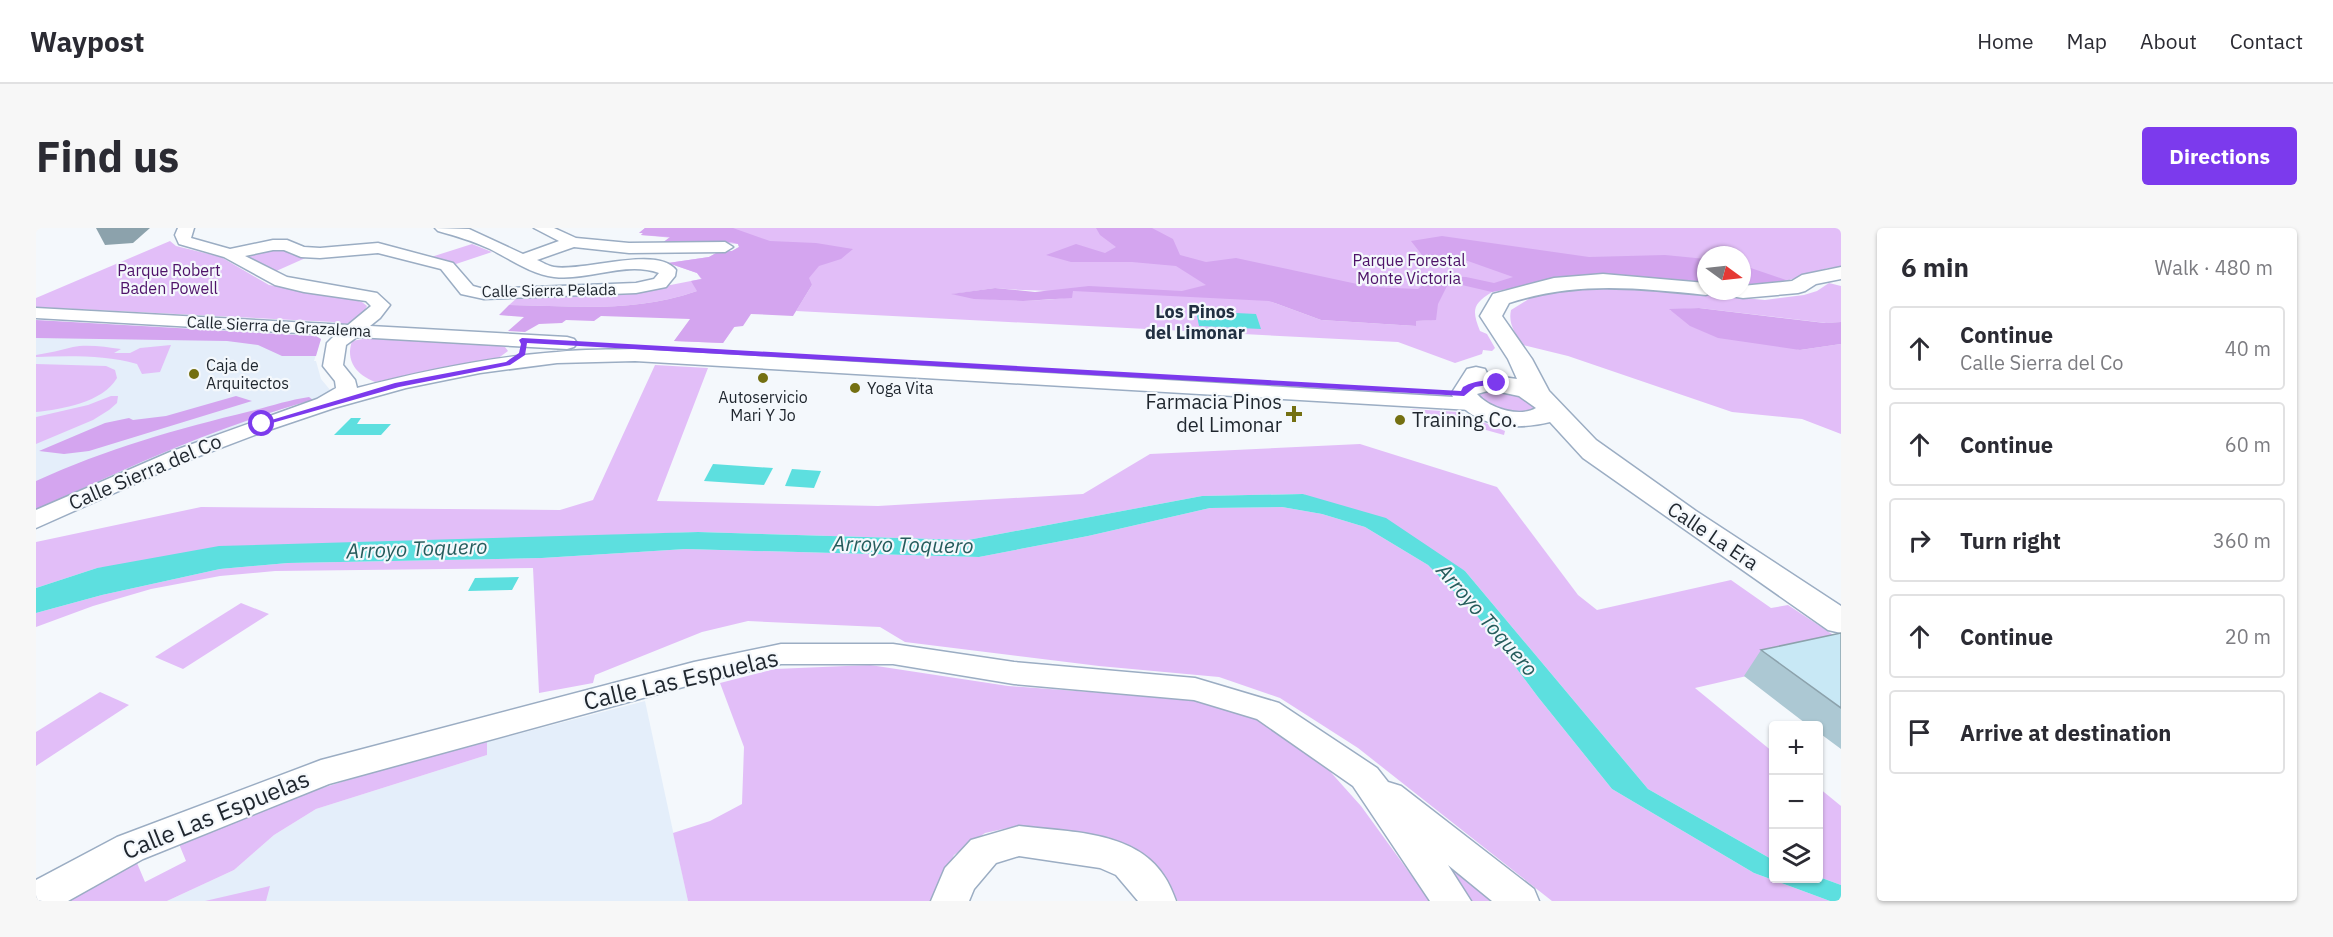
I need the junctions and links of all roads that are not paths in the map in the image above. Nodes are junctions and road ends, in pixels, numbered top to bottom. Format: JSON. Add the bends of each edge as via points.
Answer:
{"nodes":[{"id":1,"x":186,"y":228,"type":"edge"},
{"id":2,"x":443,"y":228,"type":"edge"},
{"id":3,"x":542,"y":228,"type":"edge"},
{"id":4,"x":573,"y":242,"type":"junction"},
{"id":5,"x":724,"y":247,"type":"dead end"},
{"id":6,"x":230,"y":254,"type":"junction"},
{"id":7,"x":523,"y":259,"type":"junction"},
{"id":8,"x":1841,"y":273,"type":"edge"},
{"id":9,"x":1697,"y":288,"type":"edge"},
{"id":10,"x":1751,"y":291,"type":"edge"},
{"id":11,"x":36,"y":313,"type":"edge"},
{"id":12,"x":352,"y":330,"type":"junction"},
{"id":13,"x":522,"y":340,"type":"junction"},
{"id":14,"x":1509,"y":344,"type":"junction"},
{"id":15,"x":508,"y":364,"type":"junction"},
{"id":16,"x":345,"y":380,"type":"junction"},
{"id":17,"x":398,"y":385,"type":"junction"},
{"id":18,"x":1467,"y":396,"type":"junction"},
{"id":19,"x":1544,"y":401,"type":"junction"},
{"id":20,"x":323,"y":404,"type":"junction"},
{"id":21,"x":1497,"y":416,"type":"junction"},
{"id":22,"x":1588,"y":448,"type":"junction"},
{"id":23,"x":36,"y":520,"type":"edge"},
{"id":24,"x":1841,"y":622,"type":"edge"},
{"id":25,"x":1365,"y":777,"type":"junction"},
{"id":26,"x":36,"y":899,"type":"edge"},
{"id":27,"x":950,"y":901,"type":"edge"},
{"id":28,"x":1157,"y":901,"type":"edge"},
{"id":29,"x":1452,"y":901,"type":"edge"},
{"id":30,"x":1520,"y":901,"type":"edge"}],
"edges":[{"from":1,"to":6,"type":"street","via":[[184,241]]},
{"from":2,"to":7,"type":"street","via":[[461,231]]},
{"from":3,"to":4,"type":"street"},
{"from":4,"to":5,"type":"street","via":[[629,248]]},
{"from":4,"to":7,"type":"street"},
{"from":6,"to":7,"type":"street","name":"Calle Sierra Pelada","via":[[273,245],[320,253],[378,248],[447,267],[467,290],[484,294],[636,288],[660,283],[668,270],[655,264],[635,263],[554,272]]},
{"from":6,"to":12,"type":"street","via":[[281,281],[371,297],[381,305]]},
{"from":8,"to":10,"type":"main road","via":[[1809,279],[1798,287]]},
{"from":9,"to":14,"type":"main road","via":[[1617,279],[1533,287],[1501,299],[1491,316]]},
{"from":11,"to":12,"type":"street","name":"Calle Sierra de Grazalema"},
{"from":12,"to":13,"type":"street","name":"Calle Sierra de Grazalema"},
{"from":12,"to":16,"type":"street","via":[[337,343],[333,366]]},
{"from":13,"to":15,"type":"street","via":[[522,354]]},
{"from":13,"to":18,"type":"street","name":"Calle Sierra de Grazalema"},
{"from":14,"to":18,"type":"main road","via":[[1501,361],[1478,372]]},
{"from":14,"to":19,"type":"main road"},
{"from":15,"to":17,"type":"street"},
{"from":15,"to":18,"type":"street","via":[[566,356],[635,355]]},
{"from":16,"to":17,"type":"street","via":[[376,387]]},
{"from":16,"to":20,"type":"street","name":"Calle Sierra del Co","via":[[347,389]]},
{"from":17,"to":20,"type":"street","name":"Calle Sierra del Co"},
{"from":18,"to":19,"type":"main road","via":[[1481,383],[1497,383],[1519,387]]},
{"from":18,"to":21,"type":"main road"},
{"from":19,"to":21,"type":"main road","via":[[1549,411],[1545,415],[1531,419]]},
{"from":19,"to":22,"type":"main road"},
{"from":20,"to":23,"type":"street","name":"Calle Sierra del Co","via":[[200,447]]},
{"from":21,"to":22,"type":"main road"},
{"from":22,"to":24,"type":"main road","name":"Calle La Era"},
{"from":25,"to":26,"type":"street","name":"Calle Las Espuelas","via":[[1268,711],[1195,689],[1014,673],[893,654],[781,654],[694,673],[321,773],[130,848]]},
{"from":25,"to":29,"type":"street","name":"Calle Las Espuelas"},
{"from":25,"to":30,"type":"street"},
{"from":27,"to":28,"type":"street","via":[[959,880],[984,851],[1019,841],[1105,853],[1129,864],[1150,886]]}]}
